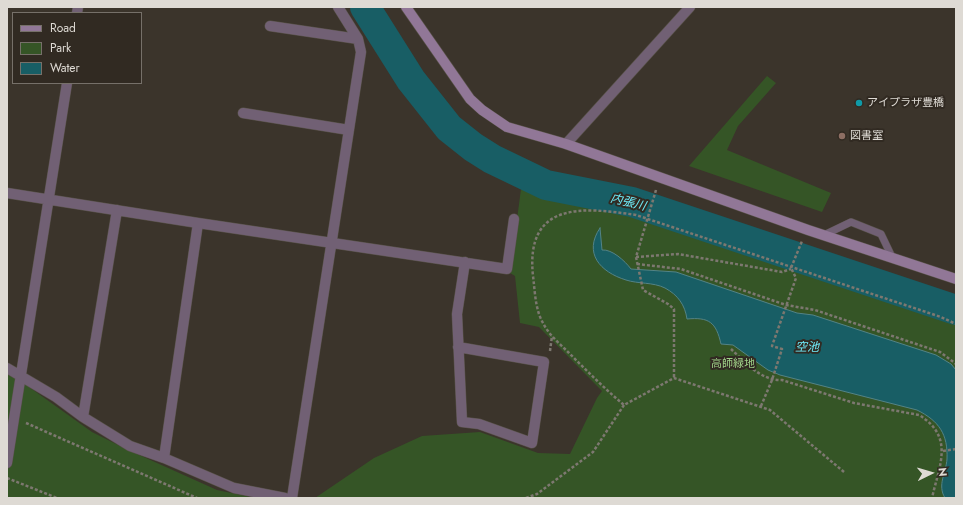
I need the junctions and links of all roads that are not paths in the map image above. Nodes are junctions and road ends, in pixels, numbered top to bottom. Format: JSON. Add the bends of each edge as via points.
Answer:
{"nodes":[{"id":1,"x":338,"y":7,"type":"edge"},
{"id":2,"x":690,"y":7,"type":"edge"},
{"id":3,"x":409,"y":8,"type":"edge"},
{"id":4,"x":270,"y":26,"type":"dead end"},
{"id":5,"x":358,"y":39,"type":"junction"},
{"id":6,"x":66,"y":84,"type":"edge"},
{"id":7,"x":243,"y":112,"type":"dead end"},
{"id":8,"x":349,"y":130,"type":"junction"},
{"id":9,"x":566,"y":144,"type":"junction"},
{"id":10,"x":7,"y":193,"type":"edge"},
{"id":11,"x":49,"y":199,"type":"junction"},
{"id":12,"x":117,"y":210,"type":"junction"},
{"id":13,"x":514,"y":219,"type":"dead end"},
{"id":14,"x":198,"y":223,"type":"junction"},
{"id":15,"x":824,"y":235,"type":"junction"},
{"id":16,"x":331,"y":242,"type":"junction"},
{"id":17,"x":892,"y":257,"type":"junction"},
{"id":18,"x":465,"y":262,"type":"junction"},
{"id":19,"x":956,"y":279,"type":"edge"},
{"id":20,"x":458,"y":347,"type":"junction"},
{"id":21,"x":7,"y":368,"type":"edge"},
{"id":22,"x":20,"y":376,"type":"junction"},
{"id":23,"x":83,"y":417,"type":"junction"},
{"id":24,"x":164,"y":458,"type":"junction"},
{"id":25,"x":7,"y":463,"type":"edge"},
{"id":26,"x":285,"y":498,"type":"edge"},
{"id":27,"x":292,"y":498,"type":"edge"}],
"edges":[{"from":1,"to":5,"type":"street"},
{"from":2,"to":9,"type":"street"},
{"from":3,"to":9,"type":"street","via":[[458,85],[482,110],[506,127]]},
{"from":4,"to":5,"type":"street"},
{"from":5,"to":8,"type":"street","via":[[361,52]]},
{"from":6,"to":11,"type":"street"},
{"from":7,"to":8,"type":"street"},
{"from":8,"to":16,"type":"street"},
{"from":9,"to":15,"type":"street"},
{"from":10,"to":11,"type":"street"},
{"from":11,"to":12,"type":"street"},
{"from":11,"to":22,"type":"street"},
{"from":12,"to":14,"type":"street"},
{"from":12,"to":23,"type":"street"},
{"from":13,"to":18,"type":"street","via":[[508,269]]},
{"from":14,"to":16,"type":"street"},
{"from":14,"to":24,"type":"street"},
{"from":15,"to":17,"type":"street"},
{"from":15,"to":17,"type":"lane","via":[[851,222],[881,234]]},
{"from":16,"to":18,"type":"street"},
{"from":16,"to":27,"type":"street"},
{"from":17,"to":19,"type":"street"},
{"from":18,"to":20,"type":"street","via":[[457,314]]},
{"from":20,"to":20,"type":"street","via":[[462,422],[480,424],[532,443],[544,362]]},
{"from":21,"to":22,"type":"street"},
{"from":22,"to":23,"type":"street","via":[[56,397]]},
{"from":22,"to":25,"type":"street"},
{"from":23,"to":24,"type":"street","via":[[130,446]]},
{"from":24,"to":26,"type":"street","via":[[234,488]]}]}
